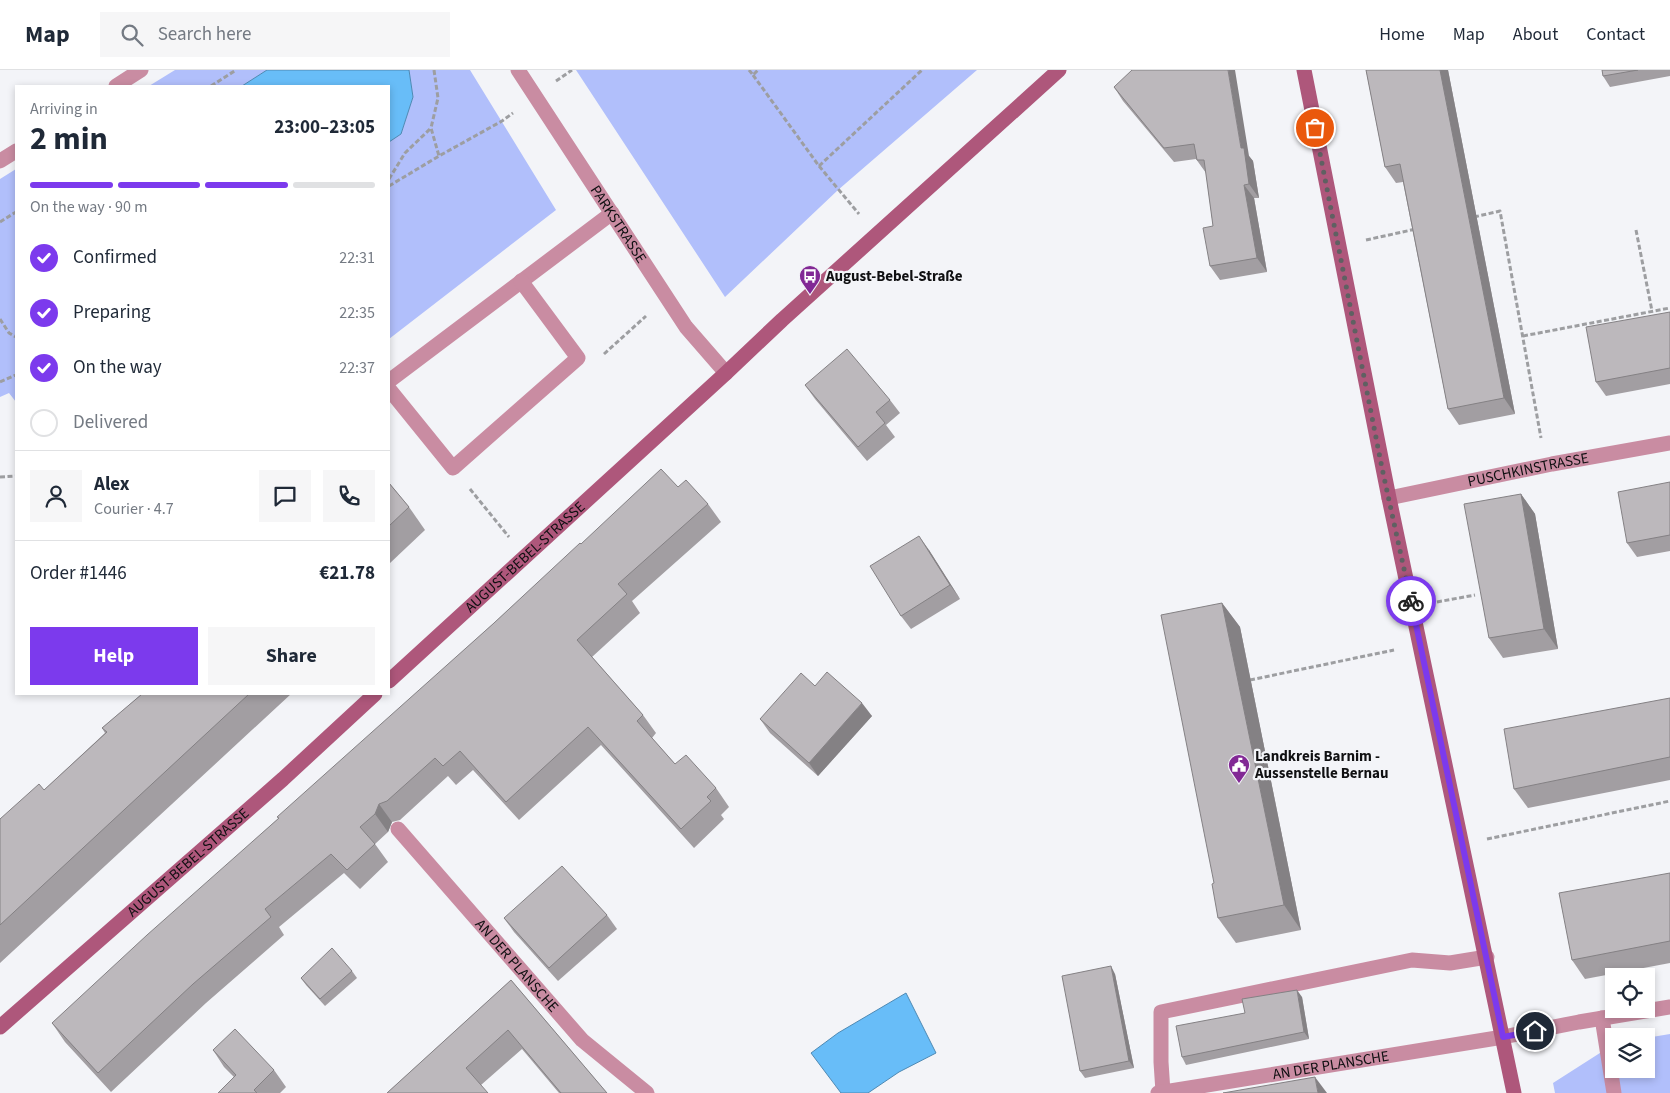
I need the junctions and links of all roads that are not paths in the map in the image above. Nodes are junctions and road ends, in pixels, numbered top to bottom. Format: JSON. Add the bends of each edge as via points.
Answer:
{"nodes":[{"id":1,"x":141,"y":70,"type":"edge"},
{"id":2,"x":518,"y":70,"type":"edge"},
{"id":3,"x":1059,"y":70,"type":"edge"},
{"id":4,"x":1304,"y":70,"type":"edge"},
{"id":5,"x":118,"y":85,"type":"edge"},
{"id":6,"x":15,"y":152,"type":"edge"},
{"id":7,"x":0,"y":161,"type":"edge"},
{"id":8,"x":612,"y":213,"type":"junction"},
{"id":9,"x":521,"y":281,"type":"junction"},
{"id":10,"x":726,"y":373,"type":"junction"},
{"id":11,"x":390,"y":380,"type":"edge"},
{"id":12,"x":390,"y":390,"type":"edge"},
{"id":13,"x":1670,"y":443,"type":"edge"},
{"id":14,"x":1389,"y":498,"type":"junction"},
{"id":15,"x":390,"y":680,"type":"edge"},
{"id":16,"x":373,"y":695,"type":"edge"},
{"id":17,"x":398,"y":829,"type":"dead end"},
{"id":18,"x":1486,"y":957,"type":"junction"},
{"id":19,"x":1670,"y":1006,"type":"edge"},
{"id":20,"x":1602,"y":1018,"type":"junction"},
{"id":21,"x":0,"y":1027,"type":"edge"},
{"id":22,"x":1503,"y":1037,"type":"junction"},
{"id":23,"x":1161,"y":1092,"type":"edge"},
{"id":24,"x":647,"y":1093,"type":"edge"},
{"id":25,"x":1514,"y":1093,"type":"edge"},
{"id":26,"x":1614,"y":1093,"type":"edge"}],
"edges":[{"from":1,"to":5,"type":"street"},
{"from":2,"to":8,"type":"street","name":"PARKSTRASSE"},
{"from":3,"to":10,"type":"main road","name":"AUGUST-BEBEL-STRASSE"},
{"from":4,"to":14,"type":"main road"},
{"from":6,"to":7,"type":"street"},
{"from":8,"to":9,"type":"street"},
{"from":8,"to":10,"type":"street","name":"PARKSTRASSE","via":[[686,327]]},
{"from":9,"to":11,"type":"street"},
{"from":9,"to":12,"type":"street","via":[[578,358],[453,468]]},
{"from":10,"to":15,"type":"main road","name":"AUGUST-BEBEL-STRASSE"},
{"from":13,"to":14,"type":"street","name":"PUSCHKINSTRASSE"},
{"from":14,"to":18,"type":"main road"},
{"from":16,"to":21,"type":"main road","name":"AUGUST-BEBEL-STRASSE","via":[[283,779]]},
{"from":17,"to":24,"type":"street","name":"AN DER PLANSCHE","via":[[582,1040]]},
{"from":18,"to":22,"type":"main road"},
{"from":18,"to":23,"type":"street","via":[[1450,963],[1412,960],[1161,1012]]},
{"from":19,"to":20,"type":"street","name":"AN DER PLANSCHE"},
{"from":20,"to":22,"type":"street","name":"AN DER PLANSCHE"},
{"from":20,"to":26,"type":"street"},
{"from":22,"to":23,"type":"street","name":"AN DER PLANSCHE"},
{"from":22,"to":25,"type":"main road"}]}
